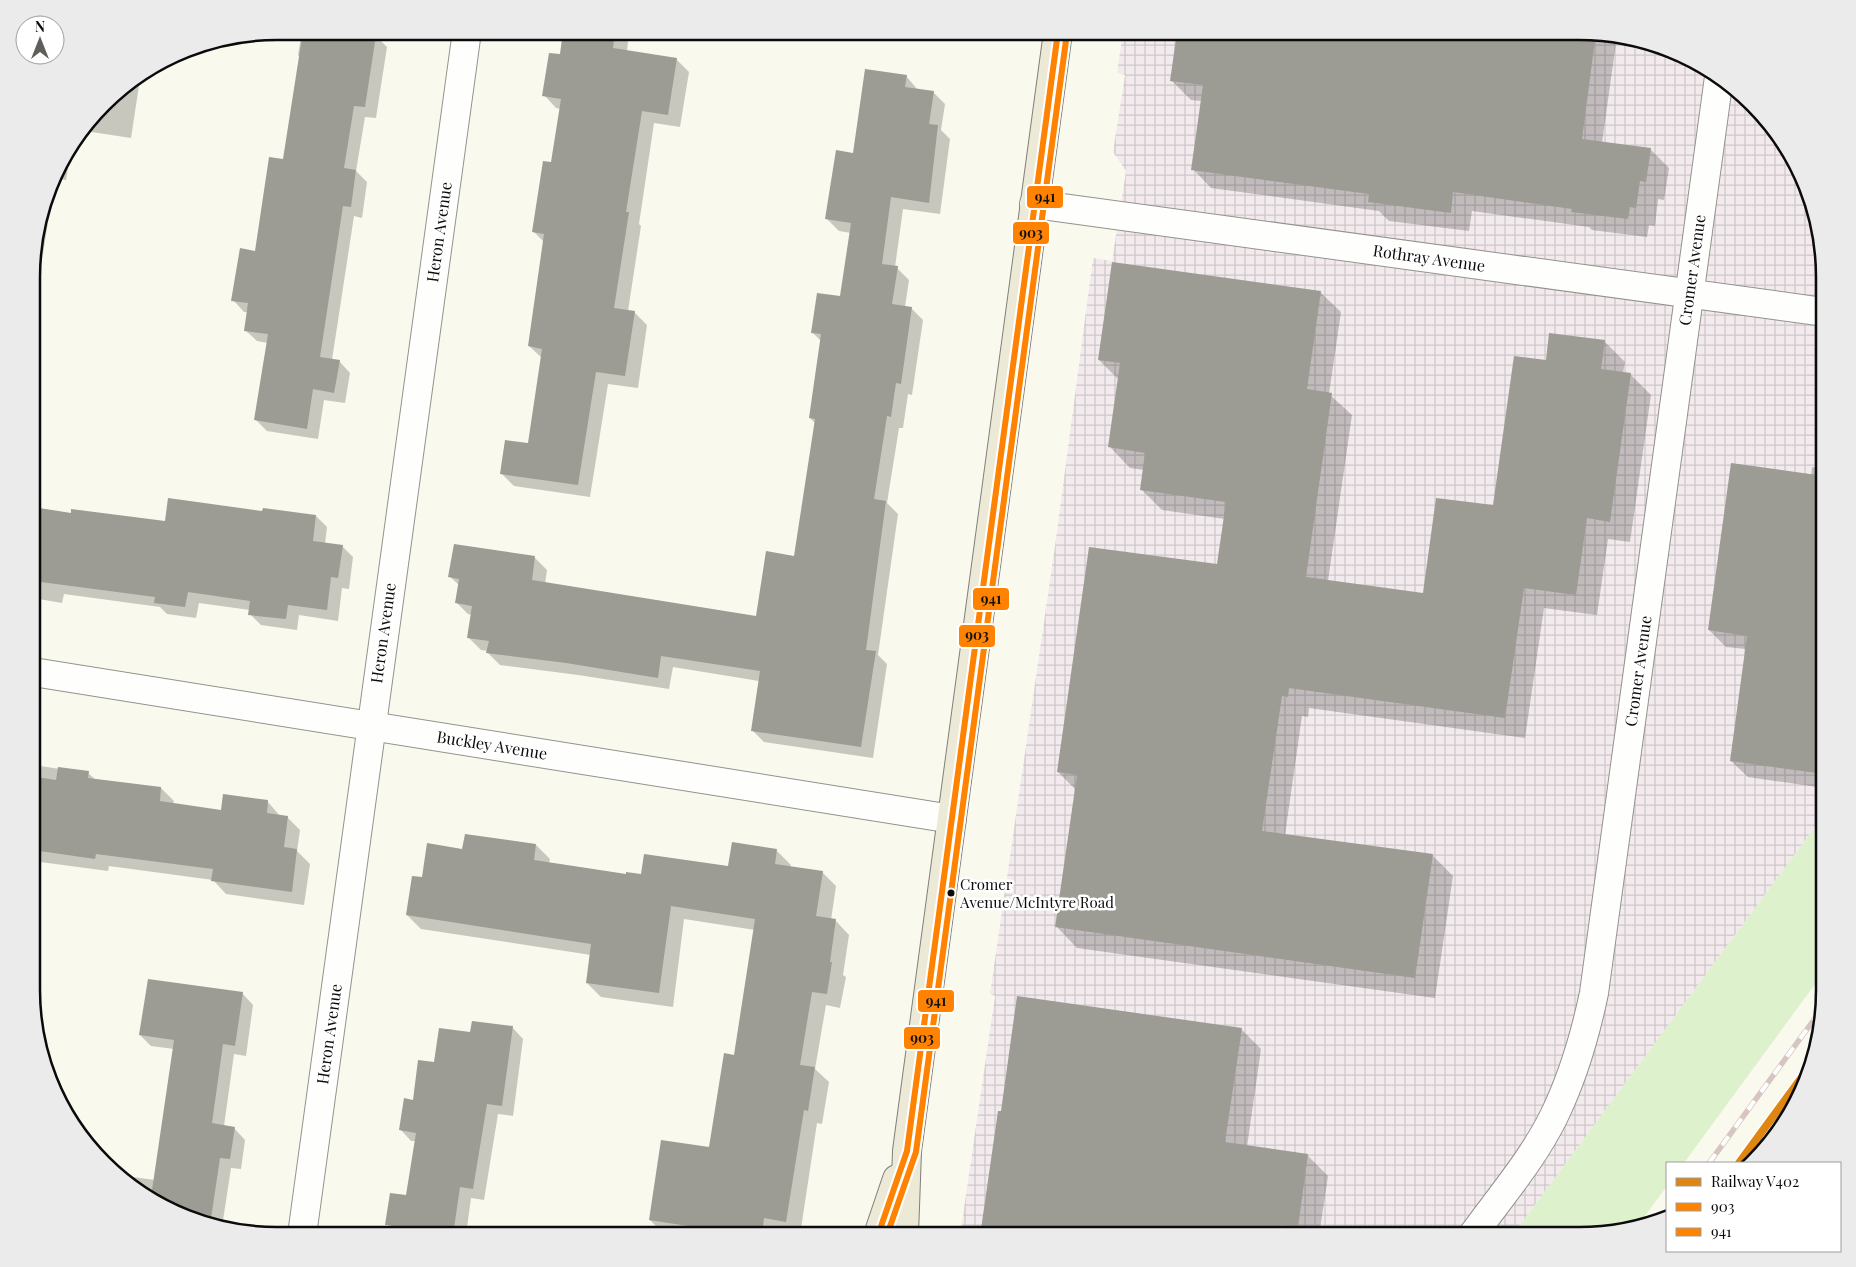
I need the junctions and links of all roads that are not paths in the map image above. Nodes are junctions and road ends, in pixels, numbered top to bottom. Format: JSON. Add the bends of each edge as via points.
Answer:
{"nodes":[{"id":1,"x":466,"y":40,"type":"edge"},
{"id":2,"x":1057,"y":40,"type":"edge"},
{"id":3,"x":1718,"y":85,"type":"edge"},
{"id":4,"x":1034,"y":204,"type":"junction"},
{"id":5,"x":1689,"y":293,"type":"junction"},
{"id":6,"x":1816,"y":311,"type":"edge"},
{"id":7,"x":40,"y":673,"type":"edge"},
{"id":8,"x":371,"y":726,"type":"junction"},
{"id":9,"x":952,"y":819,"type":"junction"},
{"id":10,"x":907,"y":1151,"type":"junction"},
{"id":11,"x":303,"y":1227,"type":"edge"},
{"id":12,"x":881,"y":1227,"type":"edge"},
{"id":13,"x":904,"y":1227,"type":"edge"},
{"id":14,"x":1479,"y":1227,"type":"edge"}],
"edges":[{"from":1,"to":8,"type":"street","name":"Heron Avenue"},
{"from":2,"to":4,"type":"main road"},
{"from":3,"to":5,"type":"street","name":"Cromer Avenue"},
{"from":4,"to":5,"type":"street","name":"Rothray Avenue"},
{"from":4,"to":9,"type":"main road"},
{"from":5,"to":6,"type":"street","name":"Rothray Avenue"},
{"from":5,"to":14,"type":"street","name":"Cromer Avenue","via":[[1594,993],[1585,1036],[1554,1118]]},
{"from":7,"to":8,"type":"street","name":"Buckley Avenue"},
{"from":8,"to":9,"type":"street","name":"Buckley Avenue"},
{"from":8,"to":11,"type":"street","name":"Heron Avenue"},
{"from":9,"to":10,"type":"main road"},
{"from":10,"to":12,"type":"main road"},
{"from":10,"to":13,"type":"main road"}]}
